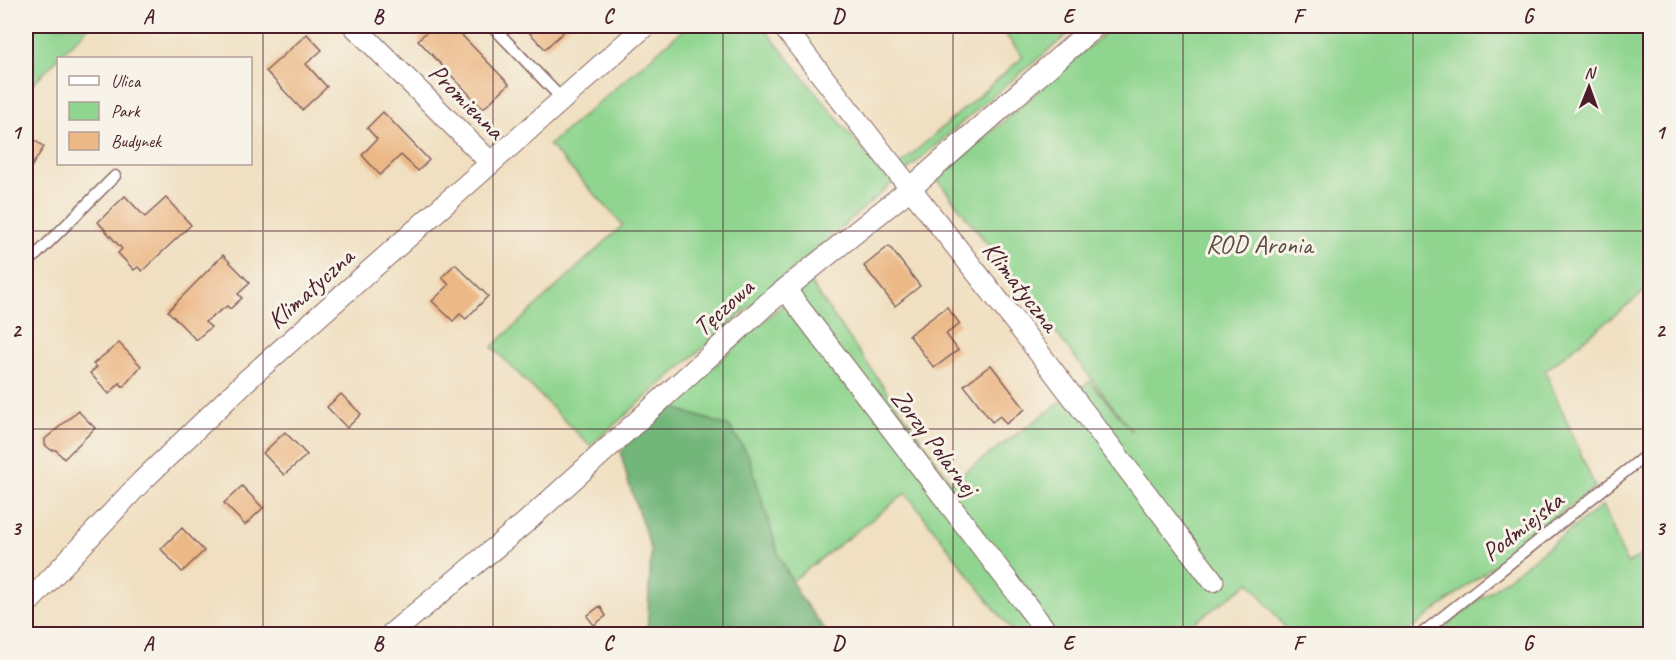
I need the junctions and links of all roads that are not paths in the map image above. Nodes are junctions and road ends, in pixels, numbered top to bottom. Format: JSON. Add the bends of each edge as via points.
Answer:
{"nodes":[{"id":1,"x":354,"y":26,"type":"edge"},
{"id":2,"x":492,"y":26,"type":"edge"},
{"id":3,"x":645,"y":26,"type":"edge"},
{"id":4,"x":783,"y":26,"type":"edge"},
{"id":5,"x":1095,"y":26,"type":"edge"},
{"id":6,"x":562,"y":99,"type":"junction"},
{"id":7,"x":490,"y":163,"type":"junction"},
{"id":8,"x":115,"y":177,"type":"dead end"},
{"id":9,"x":911,"y":188,"type":"junction"},
{"id":10,"x":26,"y":265,"type":"edge"},
{"id":11,"x":785,"y":289,"type":"junction"},
{"id":12,"x":1650,"y":452,"type":"edge"},
{"id":13,"x":1213,"y":581,"type":"dead end"},
{"id":14,"x":26,"y":605,"type":"edge"},
{"id":15,"x":1042,"y":627,"type":"dead end"},
{"id":16,"x":391,"y":634,"type":"edge"},
{"id":17,"x":1421,"y":634,"type":"edge"}],
"edges":[{"from":1,"to":7,"type":"street","name":"Promienna"},
{"from":2,"to":6,"type":"lane"},
{"from":3,"to":6,"type":"street","name":"Klimatyczna"},
{"from":4,"to":9,"type":"street","name":"Klimatyczna"},
{"from":5,"to":9,"type":"street","name":"Tęczowa"},
{"from":6,"to":7,"type":"street","name":"Klimatyczna"},
{"from":7,"to":14,"type":"street","name":"Klimatyczna","via":[[239,388],[141,482]]},
{"from":8,"to":10,"type":"lane"},
{"from":9,"to":11,"type":"street","name":"Tęczowa"},
{"from":9,"to":13,"type":"street","name":"Klimatyczna"},
{"from":11,"to":15,"type":"street","name":"Zorzy Polarnej"},
{"from":11,"to":16,"type":"street","name":"Tęczowa","via":[[526,522]]},
{"from":12,"to":17,"type":"lane","name":"Podmiejska"}]}
